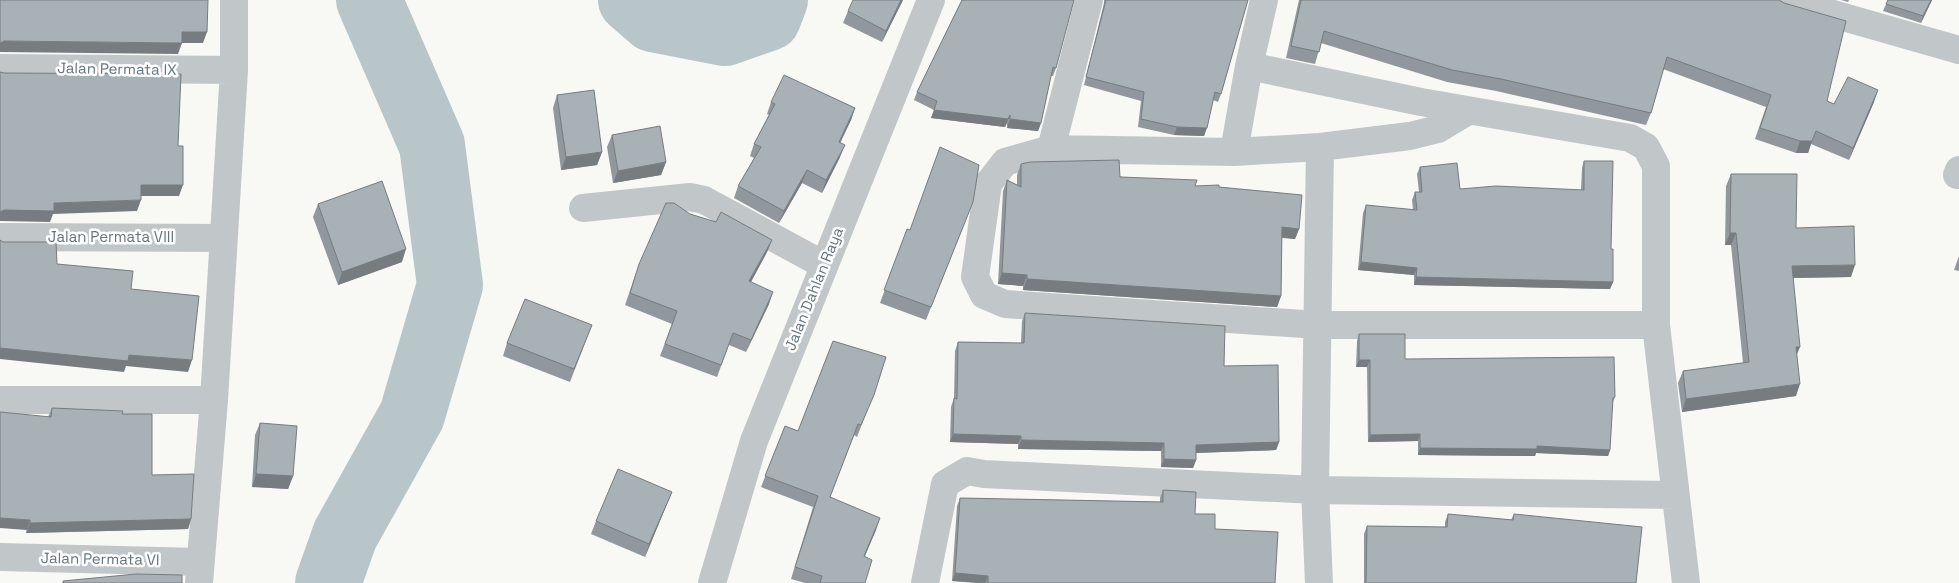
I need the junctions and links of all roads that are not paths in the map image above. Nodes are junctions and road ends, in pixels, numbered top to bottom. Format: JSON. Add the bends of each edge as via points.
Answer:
{"nodes":[{"id":1,"x":234,"y":0,"type":"edge"},
{"id":2,"x":931,"y":0,"type":"edge"},
{"id":3,"x":1089,"y":0,"type":"edge"},
{"id":4,"x":1264,"y":0,"type":"edge"},
{"id":5,"x":1784,"y":0,"type":"edge"},
{"id":6,"x":1959,"y":50,"type":"edge"},
{"id":7,"x":1249,"y":66,"type":"junction"},
{"id":8,"x":0,"y":68,"type":"edge"},
{"id":9,"x":234,"y":70,"type":"junction"},
{"id":10,"x":1468,"y":111,"type":"junction"},
{"id":11,"x":1320,"y":147,"type":"junction"},
{"id":12,"x":1051,"y":149,"type":"junction"},
{"id":13,"x":1234,"y":152,"type":"junction"},
{"id":14,"x":582,"y":208,"type":"dead end"},
{"id":15,"x":0,"y":237,"type":"edge"},
{"id":16,"x":222,"y":238,"type":"junction"},
{"id":17,"x":824,"y":265,"type":"junction"},
{"id":18,"x":1318,"y":325,"type":"junction"},
{"id":19,"x":1656,"y":325,"type":"junction"},
{"id":20,"x":0,"y":400,"type":"edge"},
{"id":21,"x":214,"y":400,"type":"junction"},
{"id":22,"x":1314,"y":490,"type":"junction"},
{"id":23,"x":1676,"y":495,"type":"junction"},
{"id":24,"x":0,"y":557,"type":"edge"},
{"id":25,"x":199,"y":572,"type":"edge"},
{"id":26,"x":712,"y":583,"type":"edge"},
{"id":27,"x":925,"y":583,"type":"edge"},
{"id":28,"x":1319,"y":583,"type":"edge"},
{"id":29,"x":1686,"y":583,"type":"edge"}],
"edges":[{"from":1,"to":9,"type":"street"},
{"from":2,"to":17,"type":"street","name":"Jalan Dahlan Raya"},
{"from":3,"to":12,"type":"street"},
{"from":4,"to":7,"type":"street"},
{"from":5,"to":6,"type":"street"},
{"from":7,"to":10,"type":"street"},
{"from":7,"to":13,"type":"street"},
{"from":8,"to":9,"type":"street","name":"Jalan Permata IX"},
{"from":9,"to":16,"type":"street"},
{"from":10,"to":11,"type":"street","via":[[1438,128],[1410,136]]},
{"from":10,"to":19,"type":"street","via":[[1630,138],[1646,147],[1656,166]]},
{"from":11,"to":13,"type":"street"},
{"from":11,"to":18,"type":"street"},
{"from":12,"to":13,"type":"street"},
{"from":12,"to":18,"type":"street","via":[[1004,162],[988,184],[975,278],[984,294],[1005,304]]},
{"from":14,"to":17,"type":"street","via":[[690,197],[704,200]]},
{"from":15,"to":16,"type":"street","name":"Jalan Permata VIII"},
{"from":16,"to":21,"type":"street"},
{"from":17,"to":26,"type":"street","name":"Jalan Dahlan Raya","via":[[754,441]]},
{"from":18,"to":19,"type":"street"},
{"from":18,"to":22,"type":"street"},
{"from":19,"to":23,"type":"street"},
{"from":20,"to":21,"type":"street"},
{"from":21,"to":25,"type":"street"},
{"from":22,"to":23,"type":"street"},
{"from":22,"to":27,"type":"street","via":[[967,471],[945,484]]},
{"from":22,"to":28,"type":"street"},
{"from":23,"to":29,"type":"street"},
{"from":24,"to":25,"type":"street","name":"Jalan Permata VI"}]}
